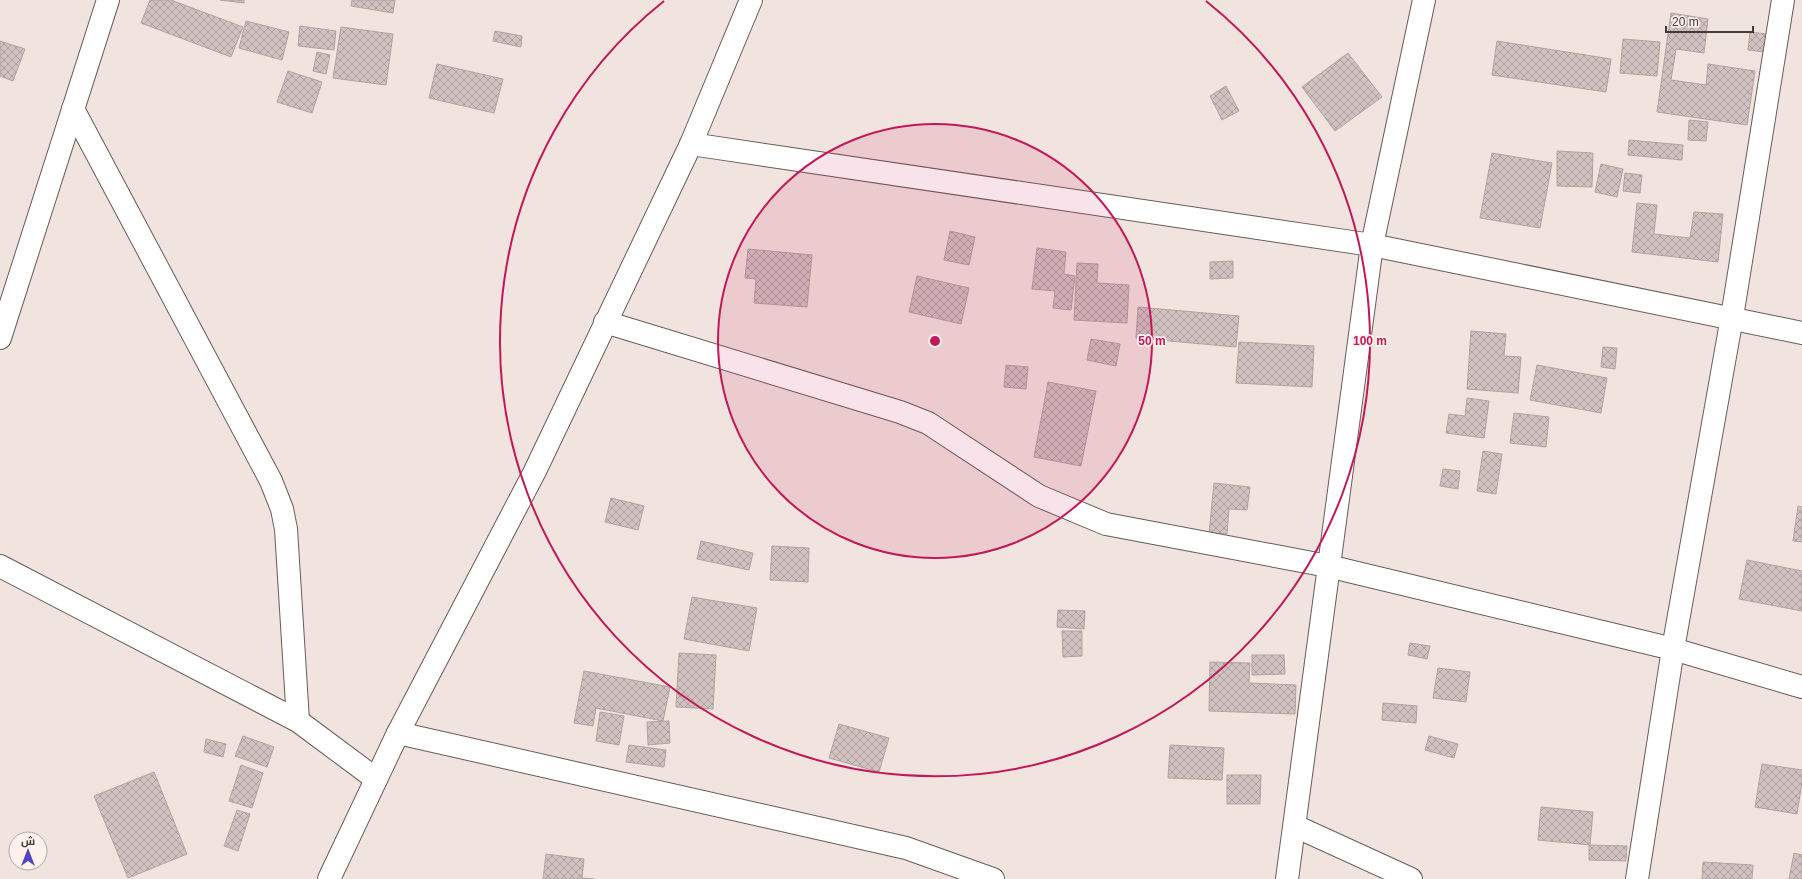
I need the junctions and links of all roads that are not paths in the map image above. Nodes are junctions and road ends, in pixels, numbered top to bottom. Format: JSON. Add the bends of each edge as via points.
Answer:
{"nodes":[{"id":1,"x":108,"y":0,"type":"edge"},
{"id":2,"x":751,"y":0,"type":"edge"},
{"id":3,"x":1424,"y":0,"type":"edge"},
{"id":4,"x":1783,"y":0,"type":"edge"},
{"id":5,"x":72,"y":109,"type":"junction"},
{"id":6,"x":691,"y":144,"type":"junction"},
{"id":7,"x":1372,"y":245,"type":"junction"},
{"id":8,"x":1732,"y":317,"type":"junction"},
{"id":9,"x":605,"y":322,"type":"junction"},
{"id":10,"x":1802,"y":333,"type":"edge"},
{"id":11,"x":0,"y":338,"type":"edge"},
{"id":12,"x":0,"y":566,"type":"edge"},
{"id":13,"x":1328,"y":566,"type":"junction"},
{"id":14,"x":1673,"y":649,"type":"junction"},
{"id":15,"x":1802,"y":687,"type":"edge"},
{"id":16,"x":298,"y":721,"type":"junction"},
{"id":17,"x":398,"y":733,"type":"junction"},
{"id":18,"x":376,"y":779,"type":"junction"},
{"id":19,"x":1295,"y":826,"type":"junction"},
{"id":20,"x":329,"y":879,"type":"edge"},
{"id":21,"x":993,"y":879,"type":"edge"},
{"id":22,"x":1286,"y":879,"type":"edge"},
{"id":23,"x":1411,"y":879,"type":"edge"},
{"id":24,"x":1637,"y":879,"type":"edge"}],
"edges":[{"from":1,"to":5,"type":"street"},
{"from":2,"to":6,"type":"street"},
{"from":3,"to":7,"type":"street"},
{"from":4,"to":8,"type":"street"},
{"from":5,"to":11,"type":"street"},
{"from":5,"to":16,"type":"street","via":[[271,481],[282,509],[286,529]]},
{"from":6,"to":7,"type":"street"},
{"from":6,"to":9,"type":"street"},
{"from":7,"to":8,"type":"street"},
{"from":7,"to":13,"type":"street"},
{"from":8,"to":10,"type":"street"},
{"from":8,"to":14,"type":"street"},
{"from":9,"to":13,"type":"street","via":[[900,412],[928,423],[1039,496],[1106,524]]},
{"from":9,"to":17,"type":"street","via":[[535,471]]},
{"from":12,"to":16,"type":"street"},
{"from":13,"to":14,"type":"street"},
{"from":13,"to":19,"type":"street"},
{"from":14,"to":15,"type":"street"},
{"from":14,"to":24,"type":"street"},
{"from":16,"to":18,"type":"street"},
{"from":17,"to":18,"type":"street"},
{"from":17,"to":21,"type":"street","via":[[906,848]]},
{"from":18,"to":20,"type":"street"},
{"from":19,"to":22,"type":"street"},
{"from":19,"to":23,"type":"street"}]}
